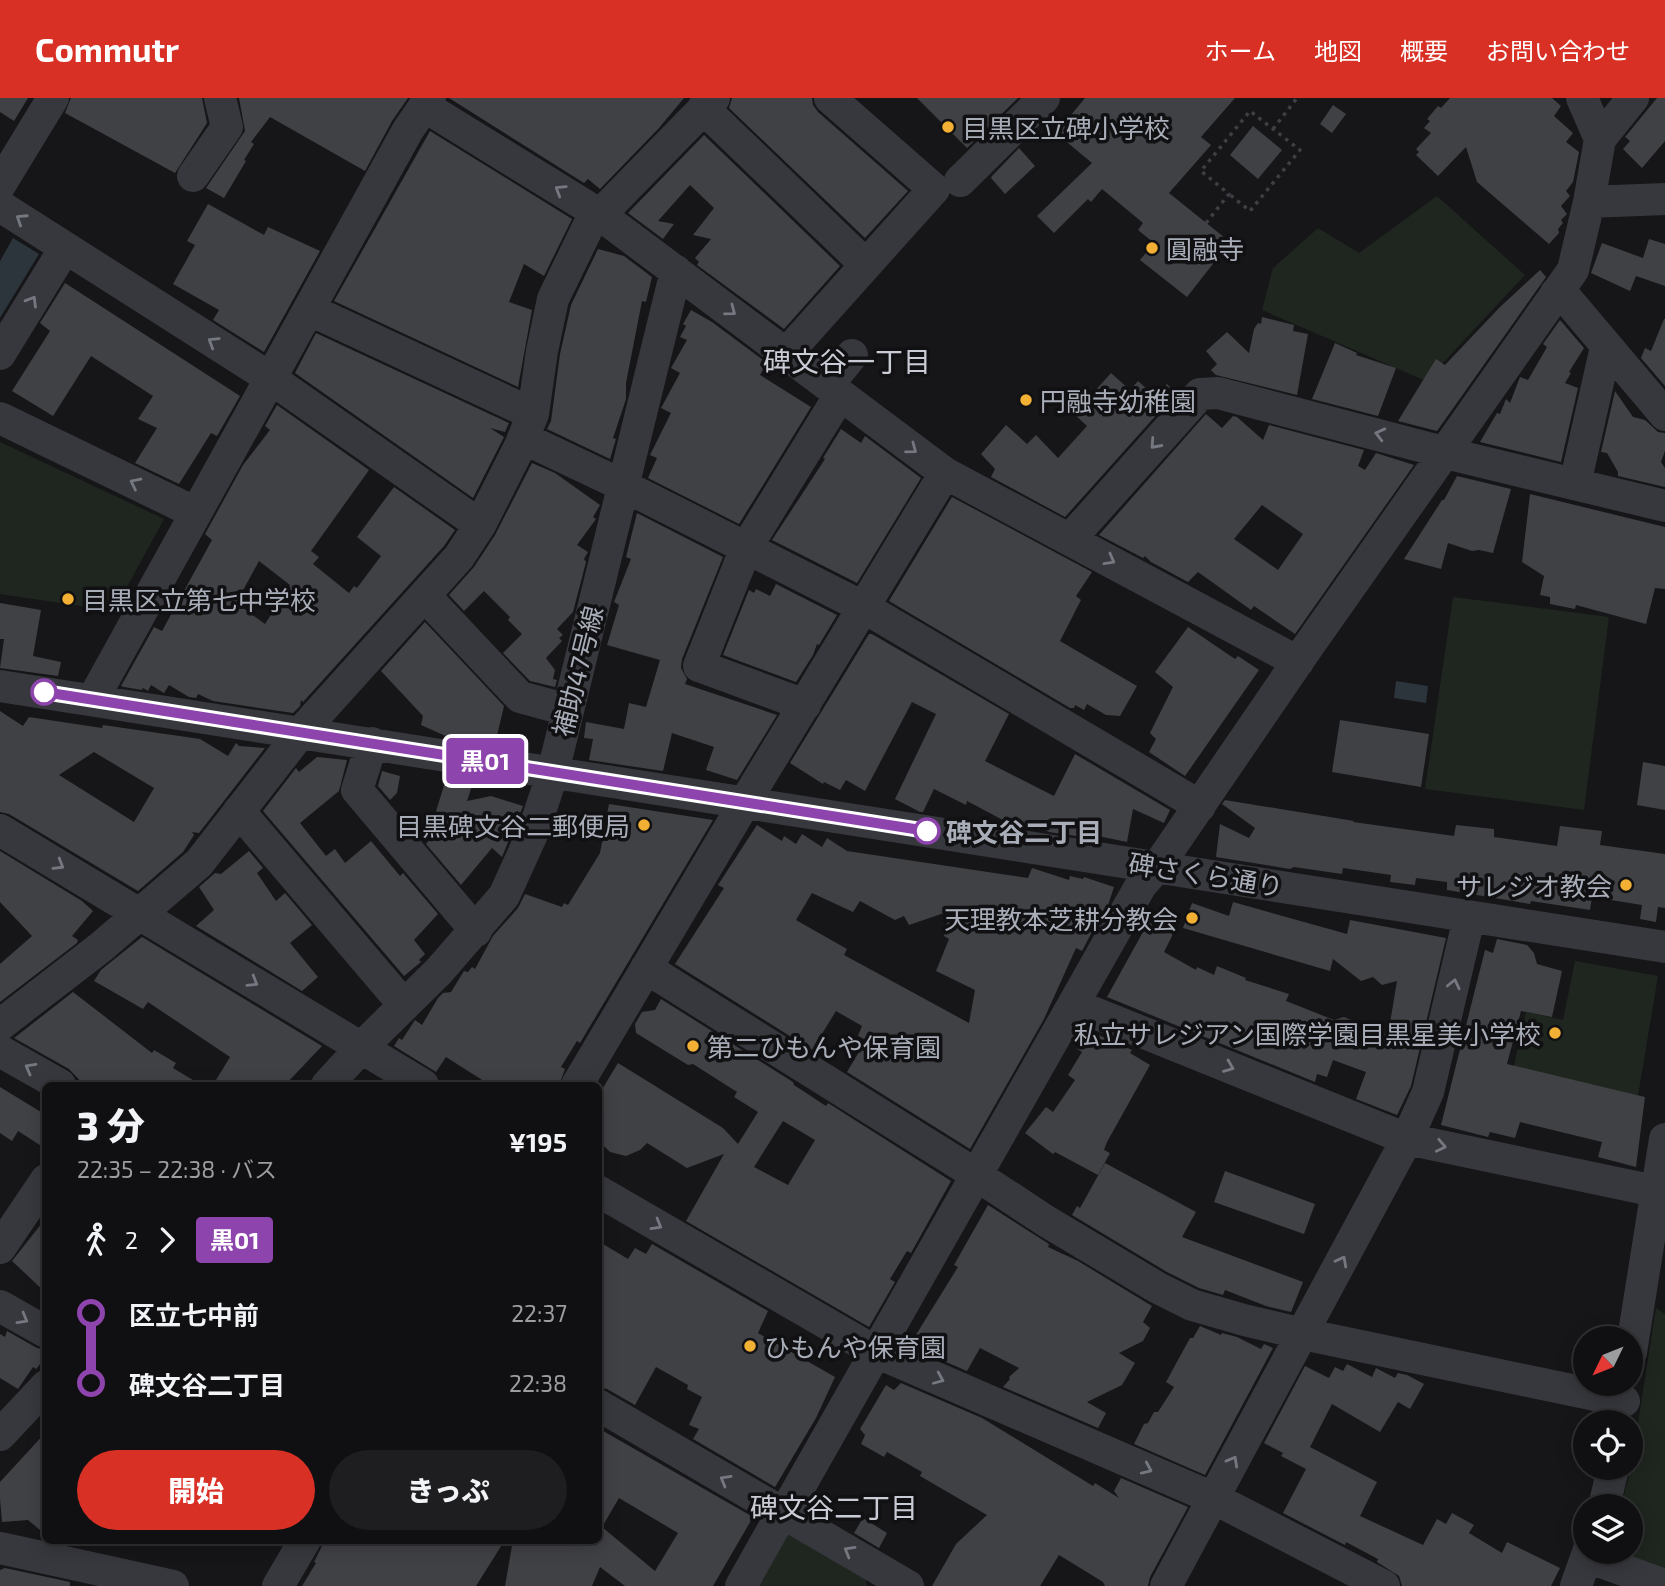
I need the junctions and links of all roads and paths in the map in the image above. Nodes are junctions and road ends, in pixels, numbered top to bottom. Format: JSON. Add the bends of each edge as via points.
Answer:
{"nodes":[{"id":1,"x":53,"y":98,"type":"edge"},
{"id":2,"x":220,"y":98,"type":"edge"},
{"id":3,"x":830,"y":98,"type":"edge"},
{"id":4,"x":1044,"y":98,"type":"edge"},
{"id":5,"x":1297,"y":98,"type":"edge"},
{"id":6,"x":1582,"y":98,"type":"edge"},
{"id":7,"x":1633,"y":98,"type":"edge"},
{"id":8,"x":427,"y":102,"type":"edge"},
{"id":9,"x":708,"y":103,"type":"edge"},
{"id":10,"x":1273,"y":129,"type":"junction"},
{"id":11,"x":1600,"y":139,"type":"junction"},
{"id":12,"x":193,"y":176,"type":"dead end"},
{"id":13,"x":960,"y":181,"type":"dead end"},
{"id":14,"x":0,"y":185,"type":"edge"},
{"id":15,"x":1229,"y":194,"type":"junction"},
{"id":16,"x":1665,"y":199,"type":"edge"},
{"id":17,"x":1589,"y":202,"type":"junction"},
{"id":18,"x":0,"y":206,"type":"edge"},
{"id":19,"x":599,"y":214,"type":"junction"},
{"id":20,"x":1206,"y":223,"type":"dead end"},
{"id":21,"x":65,"y":248,"type":"junction"},
{"id":22,"x":866,"y":265,"type":"junction"},
{"id":23,"x":676,"y":271,"type":"junction"},
{"id":24,"x":1556,"y":293,"type":"junction"},
{"id":25,"x":310,"y":310,"type":"junction"},
{"id":26,"x":1606,"y":347,"type":"junction"},
{"id":27,"x":788,"y":353,"type":"junction"},
{"id":28,"x":0,"y":354,"type":"edge"},
{"id":29,"x":852,"y":355,"type":"dead end"},
{"id":30,"x":270,"y":378,"type":"junction"},
{"id":31,"x":834,"y":390,"type":"junction"},
{"id":32,"x":1665,"y":415,"type":"edge"},
{"id":33,"x":0,"y":418,"type":"edge"},
{"id":34,"x":528,"y":426,"type":"junction"},
{"id":35,"x":1446,"y":452,"type":"junction"},
{"id":36,"x":945,"y":473,"type":"junction"},
{"id":37,"x":1575,"y":484,"type":"junction"},
{"id":38,"x":622,"y":485,"type":"junction"},
{"id":39,"x":1665,"y":506,"type":"edge"},
{"id":40,"x":196,"y":513,"type":"junction"},
{"id":41,"x":480,"y":525,"type":"junction"},
{"id":42,"x":1071,"y":538,"type":"junction"},
{"id":43,"x":746,"y":548,"type":"junction"},
{"id":44,"x":425,"y":596,"type":"junction"},
{"id":45,"x":865,"y":608,"type":"junction"},
{"id":46,"x":1298,"y":662,"type":"junction"},
{"id":47,"x":0,"y":686,"type":"edge"},
{"id":48,"x":93,"y":699,"type":"junction"},
{"id":49,"x":805,"y":705,"type":"junction"},
{"id":50,"x":568,"y":710,"type":"junction"},
{"id":51,"x":301,"y":732,"type":"junction"},
{"id":52,"x":372,"y":743,"type":"junction"},
{"id":53,"x":553,"y":772,"type":"junction"},
{"id":54,"x":745,"y":803,"type":"junction"},
{"id":55,"x":1200,"y":806,"type":"junction"},
{"id":56,"x":239,"y":811,"type":"junction"},
{"id":57,"x":0,"y":830,"type":"edge"},
{"id":58,"x":1158,"y":866,"type":"junction"},
{"id":59,"x":139,"y":913,"type":"junction"},
{"id":60,"x":1469,"y":918,"type":"junction"},
{"id":61,"x":476,"y":931,"type":"junction"},
{"id":62,"x":1665,"y":947,"type":"edge"},
{"id":63,"x":646,"y":968,"type":"junction"},
{"id":64,"x":1075,"y":1005,"type":"junction"},
{"id":65,"x":404,"y":1006,"type":"junction"},
{"id":66,"x":0,"y":1025,"type":"edge"},
{"id":67,"x":361,"y":1048,"type":"junction"},
{"id":68,"x":0,"y":1051,"type":"edge"},
{"id":69,"x":55,"y":1082,"type":"edge"},
{"id":70,"x":330,"y":1082,"type":"edge"},
{"id":71,"x":418,"y":1082,"type":"edge"},
{"id":72,"x":579,"y":1082,"type":"edge"},
{"id":73,"x":1407,"y":1139,"type":"junction"},
{"id":74,"x":1665,"y":1139,"type":"edge"},
{"id":75,"x":977,"y":1176,"type":"junction"},
{"id":76,"x":42,"y":1186,"type":"edge"},
{"id":77,"x":1661,"y":1192,"type":"edge"},
{"id":78,"x":602,"y":1193,"type":"edge"},
{"id":79,"x":0,"y":1248,"type":"edge"},
{"id":80,"x":0,"y":1306,"type":"edge"},
{"id":81,"x":1636,"y":1326,"type":"edge"},
{"id":82,"x":42,"y":1330,"type":"edge"},
{"id":83,"x":1303,"y":1334,"type":"junction"},
{"id":84,"x":876,"y":1352,"type":"junction"},
{"id":85,"x":42,"y":1391,"type":"edge"},
{"id":86,"x":1623,"y":1403,"type":"edge"},
{"id":87,"x":602,"y":1407,"type":"edge"},
{"id":88,"x":0,"y":1435,"type":"edge"},
{"id":89,"x":1213,"y":1498,"type":"junction"},
{"id":90,"x":784,"y":1514,"type":"junction"},
{"id":91,"x":303,"y":1544,"type":"edge"},
{"id":92,"x":0,"y":1548,"type":"edge"},
{"id":93,"x":1585,"y":1564,"type":"edge"},
{"id":94,"x":1611,"y":1564,"type":"edge"},
{"id":95,"x":1665,"y":1585,"type":"edge"},
{"id":96,"x":173,"y":1586,"type":"edge"},
{"id":97,"x":278,"y":1586,"type":"edge"},
{"id":98,"x":741,"y":1586,"type":"edge"},
{"id":99,"x":908,"y":1586,"type":"edge"},
{"id":100,"x":1166,"y":1586,"type":"edge"},
{"id":101,"x":1384,"y":1586,"type":"edge"},
{"id":102,"x":1576,"y":1586,"type":"edge"}],
"edges":[{"from":1,"to":14,"type":"street"},
{"from":2,"to":12,"type":"street","via":[[227,127]]},
{"from":3,"to":22,"type":"street","via":[[934,189]]},
{"from":4,"to":13,"type":"street"},
{"from":5,"to":10,"type":"path"},
{"from":6,"to":11,"type":"street"},
{"from":7,"to":11,"type":"street"},
{"from":19,"to":8,"type":"street","one_way":true},
{"from":8,"to":25,"type":"street"},
{"from":9,"to":19,"type":"street"},
{"from":9,"to":22,"type":"street"},
{"from":10,"to":15,"type":"path","via":[[1300,150],[1250,211]]},
{"from":10,"to":15,"type":"path","via":[[1250,111],[1201,172]]},
{"from":11,"to":17,"type":"street"},
{"from":15,"to":20,"type":"path"},
{"from":16,"to":17,"type":"street"},
{"from":17,"to":24,"type":"street","via":[[1573,270]]},
{"from":21,"to":18,"type":"street","one_way":true},
{"from":19,"to":23,"type":"street"},
{"from":19,"to":34,"type":"street","via":[[553,299]]},
{"from":28,"to":21,"type":"street","one_way":true},
{"from":30,"to":21,"type":"street","one_way":true},
{"from":22,"to":27,"type":"street"},
{"from":23,"to":27,"type":"street","one_way":true},
{"from":23,"to":38,"type":"street","name":"補助47号線"},
{"from":24,"to":26,"type":"street","via":[[1567,299]]},
{"from":24,"to":35,"type":"street"},
{"from":25,"to":30,"type":"street"},
{"from":25,"to":34,"type":"street"},
{"from":26,"to":32,"type":"street"},
{"from":26,"to":37,"type":"street"},
{"from":27,"to":31,"type":"street"},
{"from":29,"to":31,"type":"street"},
{"from":30,"to":40,"type":"street"},
{"from":30,"to":41,"type":"street"},
{"from":31,"to":36,"type":"street","one_way":true},
{"from":31,"to":43,"type":"street"},
{"from":40,"to":33,"type":"street","one_way":true},
{"from":34,"to":38,"type":"street"},
{"from":34,"to":41,"type":"street"},
{"from":35,"to":37,"type":"street"},
{"from":35,"to":42,"type":"street","one_way":true,"via":[[1218,393],[1200,394]]},
{"from":35,"to":46,"type":"street"},
{"from":36,"to":42,"type":"street"},
{"from":36,"to":45,"type":"street"},
{"from":37,"to":39,"type":"street"},
{"from":38,"to":43,"type":"street"},
{"from":38,"to":50,"type":"street","name":"補助47号線"},
{"from":40,"to":48,"type":"street"},
{"from":41,"to":44,"type":"street"},
{"from":42,"to":46,"type":"street","one_way":true},
{"from":43,"to":45,"type":"street"},
{"from":43,"to":49,"type":"street","via":[[699,666]]},
{"from":44,"to":50,"type":"street","via":[[520,697]]},
{"from":44,"to":51,"type":"street"},
{"from":45,"to":49,"type":"street"},
{"from":45,"to":55,"type":"street"},
{"from":46,"to":55,"type":"street"},
{"from":47,"to":48,"type":"street","name":"碑さくら通り"},
{"from":48,"to":51,"type":"street","name":"碑さくら通り"},
{"from":49,"to":54,"type":"street"},
{"from":50,"to":53,"type":"street","name":"補助47号線"},
{"from":51,"to":52,"type":"street","name":"碑さくら通り"},
{"from":51,"to":56,"type":"street"},
{"from":52,"to":53,"type":"street","name":"碑さくら通り"},
{"from":52,"to":61,"type":"street","via":[[357,790]]},
{"from":53,"to":54,"type":"street","name":"碑さくら通り"},
{"from":53,"to":61,"type":"street","name":"補助47号線","via":[[534,830],[504,895]]},
{"from":54,"to":58,"type":"street","name":"碑さくら通り"},
{"from":54,"to":63,"type":"street"},
{"from":55,"to":58,"type":"street"},
{"from":56,"to":59,"type":"street","via":[[199,863]]},
{"from":56,"to":65,"type":"street"},
{"from":57,"to":59,"type":"street","one_way":true},
{"from":58,"to":60,"type":"street","name":"碑さくら通り"},
{"from":58,"to":64,"type":"street","via":[[1141,885]]},
{"from":59,"to":66,"type":"street"},
{"from":59,"to":67,"type":"street","one_way":true},
{"from":60,"to":62,"type":"street","name":"碑さくら通り"},
{"from":73,"to":60,"type":"street","one_way":true,"via":[[1428,1092]]},
{"from":61,"to":65,"type":"street","name":"補助47号線"},
{"from":63,"to":72,"type":"street"},
{"from":63,"to":75,"type":"street"},
{"from":64,"to":73,"type":"street","one_way":true},
{"from":64,"to":75,"type":"street"},
{"from":65,"to":67,"type":"street","name":"補助47号線"},
{"from":67,"to":70,"type":"street","name":"補助47号線"},
{"from":67,"to":71,"type":"street"},
{"from":69,"to":68,"type":"street","one_way":true},
{"from":73,"to":77,"type":"street","one_way":true},
{"from":83,"to":73,"type":"street","one_way":true},
{"from":74,"to":77,"type":"street"},
{"from":75,"to":83,"type":"street","via":[[1192,1305]]},
{"from":75,"to":84,"type":"street"},
{"from":76,"to":79,"type":"street"},
{"from":77,"to":81,"type":"street"},
{"from":78,"to":84,"type":"street","one_way":true},
{"from":80,"to":82,"type":"street","one_way":true},
{"from":83,"to":86,"type":"street"},
{"from":89,"to":83,"type":"street","one_way":true},
{"from":84,"to":89,"type":"street","one_way":true},
{"from":84,"to":90,"type":"street"},
{"from":85,"to":88,"type":"street"},
{"from":90,"to":87,"type":"street","one_way":true},
{"from":89,"to":100,"type":"street"},
{"from":89,"to":101,"type":"street"},
{"from":90,"to":98,"type":"street"},
{"from":99,"to":90,"type":"street","one_way":true},
{"from":91,"to":97,"type":"street"},
{"from":92,"to":96,"type":"street"},
{"from":93,"to":102,"type":"street"},
{"from":94,"to":95,"type":"street"}]}
